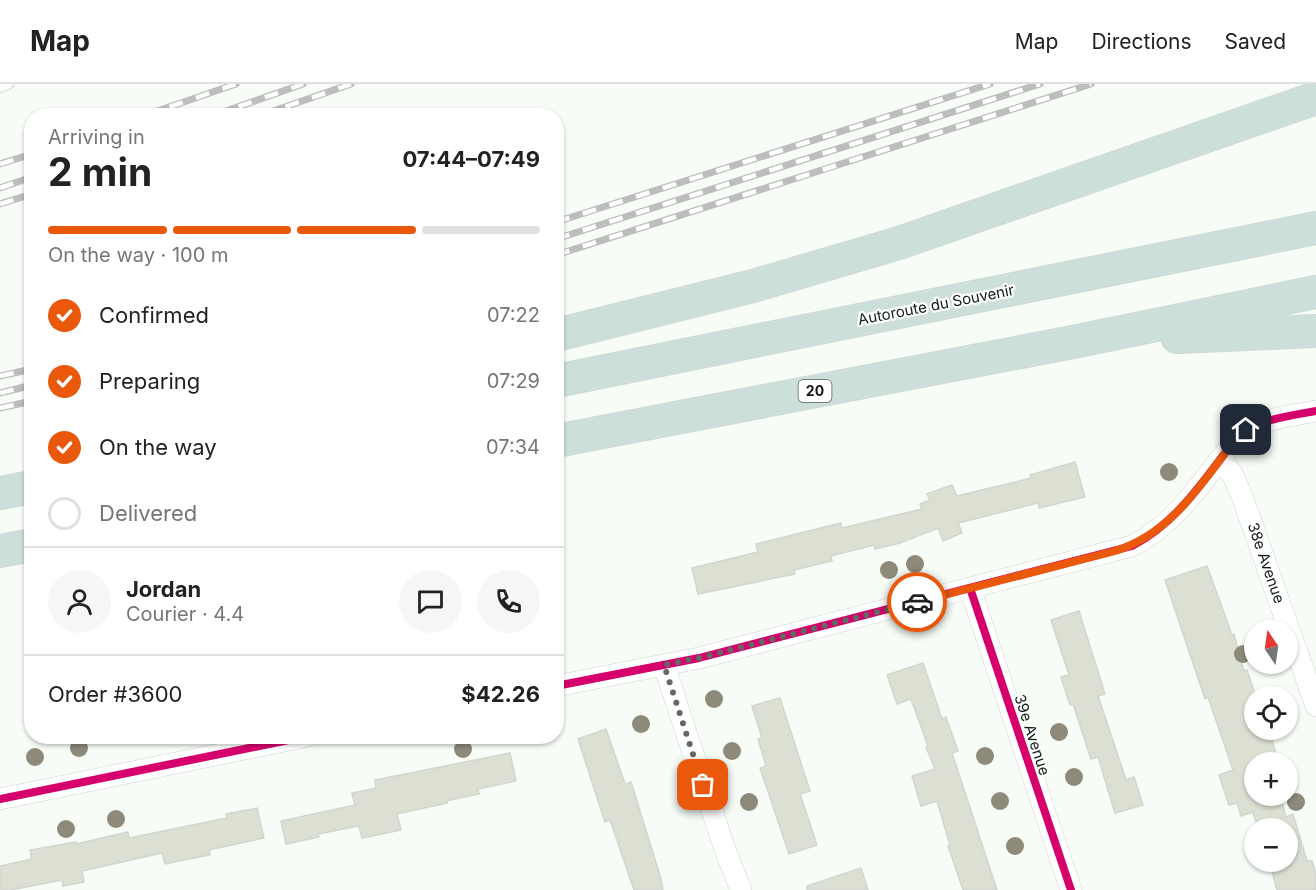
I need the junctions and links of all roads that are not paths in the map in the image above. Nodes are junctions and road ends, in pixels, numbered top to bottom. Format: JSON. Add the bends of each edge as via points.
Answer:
{"nodes":[{"id":1,"x":8,"y":84,"type":"edge"},
{"id":2,"x":0,"y":87,"type":"edge"},
{"id":3,"x":1316,"y":98,"type":"edge"},
{"id":4,"x":1316,"y":208,"type":"edge"},
{"id":5,"x":1316,"y":228,"type":"edge"},
{"id":6,"x":1084,"y":276,"type":"junction"},
{"id":7,"x":1316,"y":292,"type":"edge"},
{"id":8,"x":1316,"y":331,"type":"edge"},
{"id":9,"x":564,"y":333,"type":"edge"},
{"id":10,"x":1073,"y":342,"type":"junction"},
{"id":11,"x":564,"y":379,"type":"edge"},
{"id":12,"x":1316,"y":411,"type":"edge"},
{"id":13,"x":564,"y":439,"type":"edge"},
{"id":14,"x":1218,"y":461,"type":"junction"},
{"id":15,"x":24,"y":488,"type":"edge"},
{"id":16,"x":0,"y":493,"type":"edge"},
{"id":17,"x":24,"y":546,"type":"edge"},
{"id":18,"x":0,"y":551,"type":"edge"},
{"id":19,"x":970,"y":588,"type":"junction"},
{"id":20,"x":664,"y":665,"type":"junction"},
{"id":21,"x":564,"y":684,"type":"edge"},
{"id":22,"x":1316,"y":706,"type":"edge"},
{"id":23,"x":269,"y":744,"type":"edge"},
{"id":24,"x":0,"y":799,"type":"edge"},
{"id":25,"x":741,"y":890,"type":"edge"},
{"id":26,"x":1071,"y":890,"type":"edge"}],
"edges":[{"from":1,"to":2,"type":"lane"},
{"from":3,"to":9,"type":"highway","via":[[899,243],[753,286]]},
{"from":4,"to":6,"type":"highway"},
{"from":5,"to":6,"type":"highway","name":"Autoroute du Souvenir"},
{"from":6,"to":11,"type":"highway","name":"Autoroute du Souvenir"},
{"from":7,"to":10,"type":"highway","number":"20"},
{"from":8,"to":10,"type":"highway"},
{"from":10,"to":13,"type":"highway","number":"20"},
{"from":12,"to":14,"type":"street","via":[[1270,419],[1254,426],[1238,436]]},
{"from":14,"to":19,"type":"street","via":[[1169,521],[1132,546]]},
{"from":14,"to":22,"type":"street","name":"38e Avenue","via":[[1232,473],[1238,485]]},
{"from":15,"to":16,"type":"highway"},
{"from":17,"to":18,"type":"highway"},
{"from":19,"to":20,"type":"street"},
{"from":19,"to":26,"type":"street","name":"39e Avenue"},
{"from":20,"to":21,"type":"street"},
{"from":20,"to":25,"type":"street"},
{"from":23,"to":24,"type":"street"}]}
